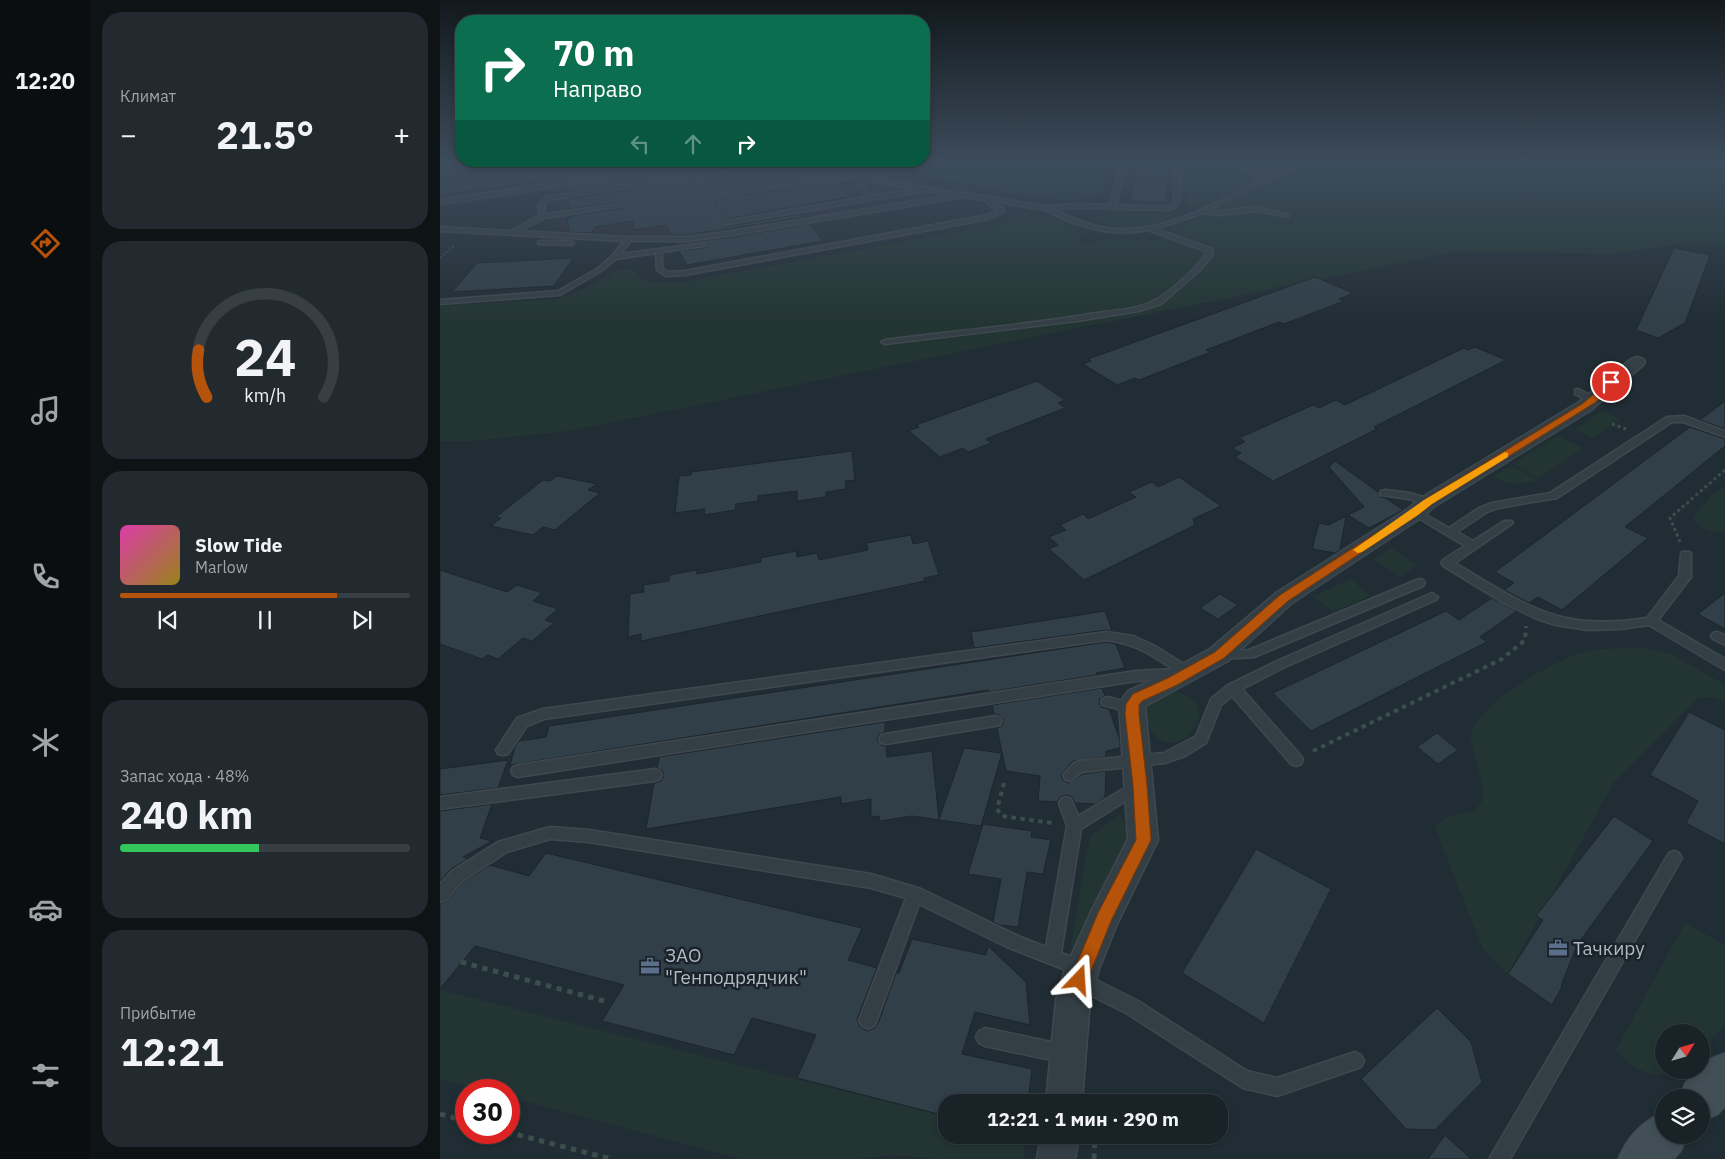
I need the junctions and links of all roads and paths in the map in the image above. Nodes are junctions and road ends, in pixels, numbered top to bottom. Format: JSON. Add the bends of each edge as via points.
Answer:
{"nodes":[{"id":1,"x":543,"y":216,"type":"edge"},
{"id":2,"x":719,"y":216,"type":"edge"},
{"id":3,"x":760,"y":216,"type":"edge"},
{"id":4,"x":836,"y":216,"type":"edge"},
{"id":5,"x":875,"y":216,"type":"edge"},
{"id":6,"x":991,"y":216,"type":"edge"},
{"id":7,"x":1063,"y":216,"type":"edge"},
{"id":8,"x":1189,"y":216,"type":"edge"},
{"id":9,"x":440,"y":229,"type":"edge"},
{"id":10,"x":1151,"y":229,"type":"junction"},
{"id":11,"x":513,"y":232,"type":"junction"},
{"id":12,"x":618,"y":238,"type":"junction"},
{"id":13,"x":629,"y":239,"type":"junction"},
{"id":14,"x":540,"y":243,"type":"dead end"},
{"id":15,"x":455,"y":246,"type":"dead end"},
{"id":16,"x":659,"y":252,"type":"junction"},
{"id":17,"x":614,"y":257,"type":"junction"},
{"id":18,"x":440,"y":258,"type":"edge"},
{"id":19,"x":440,"y":302,"type":"edge"},
{"id":20,"x":885,"y":342,"type":"dead end"},
{"id":21,"x":1637,"y":362,"type":"dead end"},
{"id":22,"x":1725,"y":434,"type":"edge"},
{"id":23,"x":1725,"y":470,"type":"edge"},
{"id":24,"x":1385,"y":493,"type":"dead end"},
{"id":25,"x":1421,"y":508,"type":"junction"},
{"id":26,"x":1508,"y":523,"type":"dead end"},
{"id":27,"x":1449,"y":533,"type":"junction"},
{"id":28,"x":1472,"y":546,"type":"junction"},
{"id":29,"x":1686,"y":554,"type":"joint"},
{"id":30,"x":1419,"y":583,"type":"dead end"},
{"id":31,"x":1432,"y":597,"type":"dead end"},
{"id":32,"x":1651,"y":621,"type":"junction"},
{"id":33,"x":1525,"y":640,"type":"dead end"},
{"id":34,"x":1219,"y":655,"type":"junction"},
{"id":35,"x":1725,"y":665,"type":"edge"},
{"id":36,"x":1189,"y":673,"type":"junction"},
{"id":37,"x":1233,"y":688,"type":"junction"},
{"id":38,"x":1107,"y":702,"type":"dead end"},
{"id":39,"x":1132,"y":714,"type":"junction"},
{"id":40,"x":995,"y":720,"type":"dead end"},
{"id":41,"x":886,"y":740,"type":"dead end"},
{"id":42,"x":504,"y":750,"type":"dead end"},
{"id":43,"x":1296,"y":760,"type":"joint"},
{"id":44,"x":518,"y":771,"type":"dead end"},
{"id":45,"x":1139,"y":773,"type":"junction"},
{"id":46,"x":655,"y":775,"type":"dead end"},
{"id":47,"x":1070,"y":775,"type":"dead end"},
{"id":48,"x":1004,"y":783,"type":"dead end"},
{"id":49,"x":440,"y":803,"type":"edge"},
{"id":50,"x":1066,"y":803,"type":"dead end"},
{"id":51,"x":1074,"y":826,"type":"junction"},
{"id":52,"x":1674,"y":858,"type":"dead end"},
{"id":53,"x":914,"y":894,"type":"junction"},
{"id":54,"x":440,"y":895,"type":"edge"},
{"id":55,"x":1052,"y":957,"type":"junction"},
{"id":56,"x":462,"y":962,"type":"dead end"},
{"id":57,"x":1080,"y":975,"type":"junction"},
{"id":58,"x":604,"y":1001,"type":"dead end"},
{"id":59,"x":868,"y":1020,"type":"dead end"},
{"id":60,"x":985,"y":1037,"type":"dead end"},
{"id":61,"x":1067,"y":1055,"type":"junction"},
{"id":62,"x":1355,"y":1061,"type":"dead end"},
{"id":63,"x":1725,"y":1075,"type":"edge"},
{"id":64,"x":1710,"y":1090,"type":"edge"},
{"id":65,"x":1065,"y":1094,"type":"edge"},
{"id":66,"x":440,"y":1114,"type":"edge"},
{"id":67,"x":455,"y":1118,"type":"edge"},
{"id":68,"x":520,"y":1135,"type":"edge"},
{"id":69,"x":1058,"y":1144,"type":"edge"},
{"id":70,"x":1095,"y":1144,"type":"edge"},
{"id":71,"x":1656,"y":1144,"type":"edge"},
{"id":72,"x":611,"y":1159,"type":"edge"},
{"id":73,"x":1056,"y":1159,"type":"edge"},
{"id":74,"x":1094,"y":1159,"type":"edge"},
{"id":75,"x":1500,"y":1159,"type":"edge"},
{"id":76,"x":1642,"y":1159,"type":"edge"}],
"edges":[{"from":1,"to":11,"type":"lane"},
{"from":2,"to":3,"type":"lane","via":[[723,222]]},
{"from":4,"to":13,"type":"lane","via":[[709,237]]},
{"from":5,"to":16,"type":"lane"},
{"from":6,"to":16,"type":"lane","via":[[685,272],[666,274],[659,269]]},
{"from":7,"to":10,"type":"lane","via":[[1106,231]]},
{"from":8,"to":10,"type":"lane"},
{"from":9,"to":11,"type":"lane"},
{"from":10,"to":20,"type":"lane","via":[[1210,250],[1198,269],[1158,302],[1117,314]]},
{"from":11,"to":12,"type":"lane"},
{"from":12,"to":13,"type":"lane"},
{"from":12,"to":14,"type":"lane","via":[[580,243]]},
{"from":13,"to":17,"type":"lane"},
{"from":15,"to":18,"type":"path"},
{"from":16,"to":17,"type":"lane"},
{"from":17,"to":19,"type":"lane","via":[[560,293]]},
{"from":21,"to":25,"type":"street"},
{"from":22,"to":27,"type":"lane","via":[[1684,419],[1670,419],[1552,496],[1496,505]]},
{"from":23,"to":29,"type":"path","via":[[1670,518]]},
{"from":24,"to":25,"type":"lane","via":[[1404,495]]},
{"from":25,"to":27,"type":"lane"},
{"from":25,"to":34,"type":"street","via":[[1284,598]]},
{"from":26,"to":28,"type":"lane"},
{"from":27,"to":28,"type":"lane"},
{"from":28,"to":32,"type":"lane","via":[[1447,563],[1527,611],[1558,622],[1589,626],[1625,626]]},
{"from":29,"to":32,"type":"lane","via":[[1685,577]]},
{"from":30,"to":34,"type":"lane","via":[[1250,654]]},
{"from":31,"to":37,"type":"lane"},
{"from":32,"to":35,"type":"lane"},
{"from":33,"to":43,"type":"path","via":[[1502,660]]},
{"from":34,"to":36,"type":"street"},
{"from":36,"to":39,"type":"street","via":[[1137,698],[1132,704]]},
{"from":36,"to":42,"type":"lane","via":[[1129,639],[1106,636],[543,714],[522,722]]},
{"from":36,"to":44,"type":"lane","via":[[1136,676]]},
{"from":37,"to":43,"type":"lane"},
{"from":37,"to":45,"type":"lane","via":[[1216,702],[1201,739]]},
{"from":38,"to":39,"type":"lane","via":[[1118,704]]},
{"from":39,"to":45,"type":"street"},
{"from":40,"to":41,"type":"lane"},
{"from":45,"to":47,"type":"lane","via":[[1079,766]]},
{"from":45,"to":51,"type":"lane"},
{"from":45,"to":57,"type":"street","via":[[1143,840]]},
{"from":46,"to":49,"type":"lane"},
{"from":48,"to":51,"type":"path","via":[[997,810],[1002,816]]},
{"from":50,"to":51,"type":"lane"},
{"from":51,"to":55,"type":"lane"},
{"from":52,"to":75,"type":"lane"},
{"from":53,"to":54,"type":"lane","via":[[861,879],[589,836],[550,833],[503,847],[457,876]]},
{"from":53,"to":55,"type":"lane","via":[[1013,942]]},
{"from":53,"to":59,"type":"lane"},
{"from":55,"to":57,"type":"lane"},
{"from":56,"to":58,"type":"path"},
{"from":57,"to":61,"type":"street","via":[[1073,1000]]},
{"from":57,"to":62,"type":"lane","via":[[1243,1079],[1277,1087]]},
{"from":60,"to":61,"type":"lane"},
{"from":61,"to":65,"type":"street"},
{"from":63,"to":64,"type":"main road"},
{"from":66,"to":67,"type":"path"},
{"from":68,"to":72,"type":"path"},
{"from":69,"to":73,"type":"street"},
{"from":70,"to":74,"type":"path"},
{"from":71,"to":76,"type":"main road"}]}
